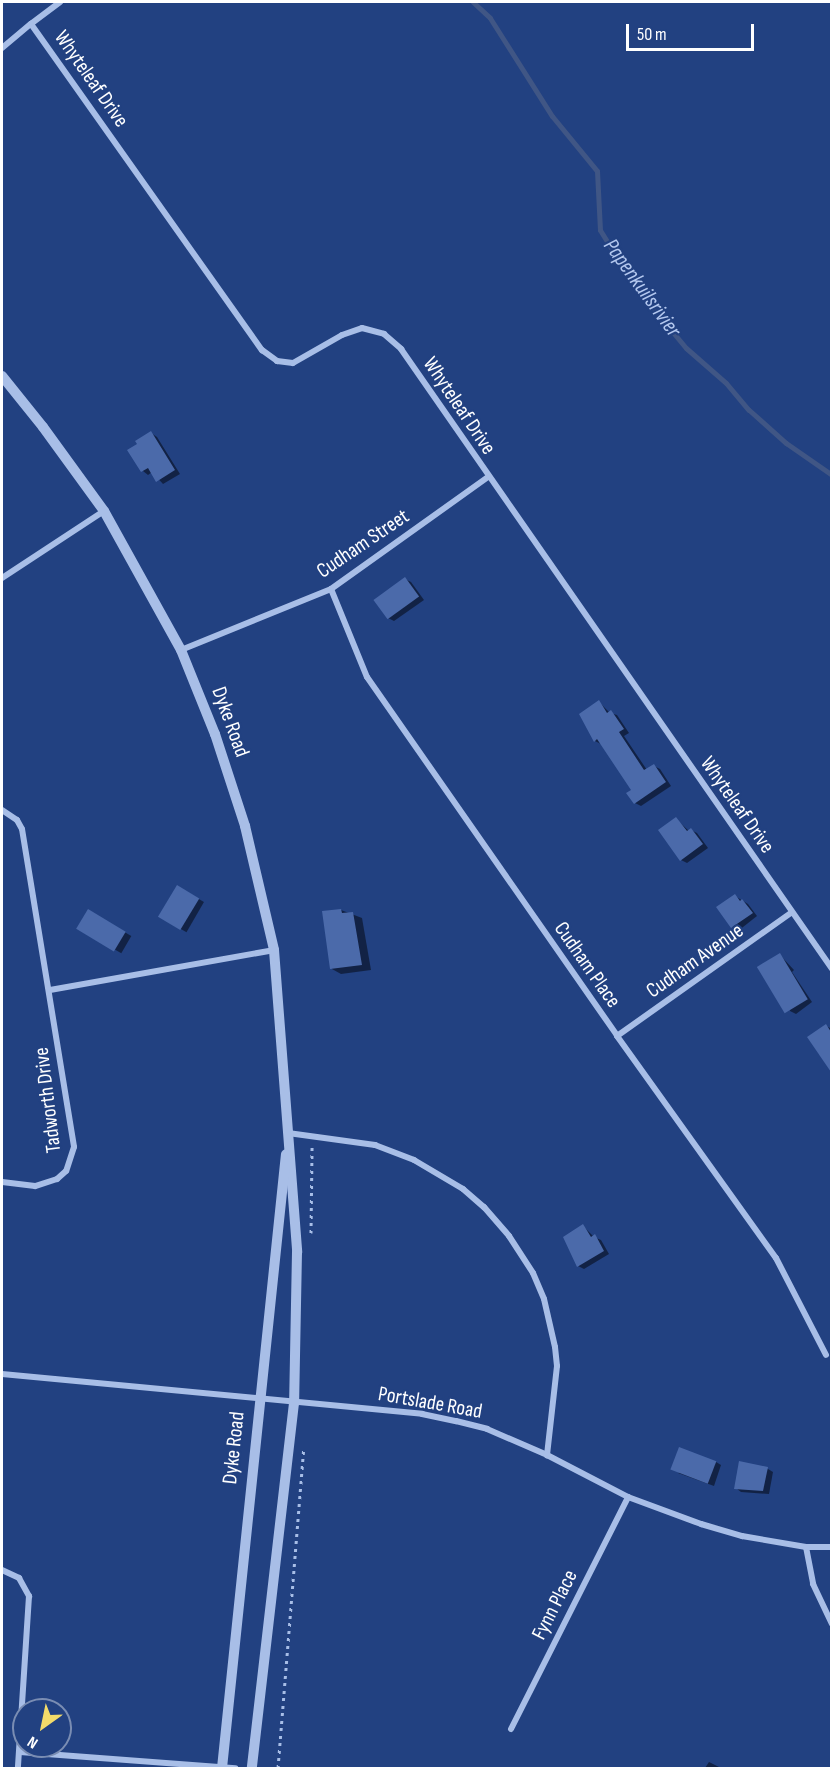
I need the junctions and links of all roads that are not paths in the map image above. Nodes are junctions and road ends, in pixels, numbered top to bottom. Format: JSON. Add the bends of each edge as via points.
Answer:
{"nodes":[{"id":1,"x":60,"y":2,"type":"edge"},
{"id":2,"x":31,"y":24,"type":"junction"},
{"id":3,"x":2,"y":48,"type":"edge"},
{"id":4,"x":2,"y":376,"type":"edge"},
{"id":5,"x":488,"y":477,"type":"junction"},
{"id":6,"x":104,"y":511,"type":"junction"},
{"id":7,"x":2,"y":578,"type":"edge"},
{"id":8,"x":331,"y":589,"type":"junction"},
{"id":9,"x":182,"y":650,"type":"junction"},
{"id":10,"x":2,"y":810,"type":"edge"},
{"id":11,"x":792,"y":912,"type":"junction"},
{"id":12,"x":274,"y":950,"type":"junction"},
{"id":13,"x":831,"y":969,"type":"edge"},
{"id":14,"x":50,"y":990,"type":"junction"},
{"id":15,"x":617,"y":1036,"type":"junction"},
{"id":16,"x":288,"y":1133,"type":"junction"},
{"id":17,"x":2,"y":1182,"type":"edge"},
{"id":18,"x":826,"y":1355,"type":"dead end"},
{"id":19,"x":2,"y":1374,"type":"edge"},
{"id":20,"x":258,"y":1400,"type":"junction"},
{"id":21,"x":294,"y":1403,"type":"junction"},
{"id":22,"x":547,"y":1455,"type":"junction"},
{"id":23,"x":628,"y":1497,"type":"junction"},
{"id":24,"x":806,"y":1547,"type":"junction"},
{"id":25,"x":831,"y":1547,"type":"edge"},
{"id":26,"x":2,"y":1570,"type":"edge"},
{"id":27,"x":831,"y":1624,"type":"edge"},
{"id":28,"x":23,"y":1698,"type":"edge"},
{"id":29,"x":511,"y":1729,"type":"dead end"},
{"id":30,"x":72,"y":1756,"type":"edge"},
{"id":31,"x":222,"y":1768,"type":"edge"},
{"id":32,"x":235,"y":1768,"type":"edge"},
{"id":33,"x":252,"y":1768,"type":"edge"}],
"edges":[{"from":1,"to":2,"type":"street","name":"Whyteleaf Drive"},
{"from":2,"to":3,"type":"street"},
{"from":2,"to":5,"type":"street","name":"Whyteleaf Drive","via":[[262,350],[277,361],[293,363],[354,330],[384,334],[400,349]]},
{"from":4,"to":6,"type":"street","name":"Dyke Road"},
{"from":5,"to":8,"type":"street","name":"Cudham Street"},
{"from":5,"to":11,"type":"street","name":"Whyteleaf Drive"},
{"from":6,"to":7,"type":"street"},
{"from":6,"to":9,"type":"street","name":"Dyke Road"},
{"from":8,"to":9,"type":"street","name":"Cudham Street"},
{"from":8,"to":15,"type":"street","name":"Cudham Place","via":[[367,677]]},
{"from":9,"to":12,"type":"street","name":"Dyke Road","via":[[245,826]]},
{"from":10,"to":14,"type":"street","name":"Tadworth Drive","via":[[17,820],[22,829]]},
{"from":11,"to":13,"type":"street","name":"Whyteleaf Drive"},
{"from":11,"to":15,"type":"street","name":"Cudham Avenue"},
{"from":12,"to":14,"type":"street"},
{"from":12,"to":16,"type":"street","name":"Dyke Road"},
{"from":14,"to":17,"type":"street","name":"Tadworth Drive","via":[[74,1147],[72,1161],[62,1175],[44,1185]]},
{"from":15,"to":18,"type":"street","name":"Cudham Place","via":[[776,1258]]},
{"from":16,"to":20,"type":"street","name":"Dyke Road"},
{"from":16,"to":21,"type":"street","name":"Dyke Road","via":[[297,1252]]},
{"from":16,"to":22,"type":"street","via":[[394,1150],[463,1189],[497,1221],[533,1273],[550,1324],[556,1366]]},
{"from":19,"to":20,"type":"street","name":"Portslade Road"},
{"from":20,"to":21,"type":"street","name":"Portslade Road"},
{"from":20,"to":31,"type":"street","name":"Dyke Road"},
{"from":21,"to":22,"type":"street","name":"Portslade Road","via":[[422,1414],[487,1429]]},
{"from":21,"to":33,"type":"street","name":"Dyke Road"},
{"from":22,"to":23,"type":"street","name":"Portslade Road"},
{"from":23,"to":24,"type":"street","name":"Portslade Road","via":[[742,1536]]},
{"from":23,"to":29,"type":"street","name":"Fynn Place"},
{"from":24,"to":25,"type":"street","name":"Portslade Road"},
{"from":24,"to":27,"type":"street","via":[[813,1584]]},
{"from":26,"to":28,"type":"street","via":[[20,1578],[30,1596]]},
{"from":30,"to":31,"type":"street"},
{"from":31,"to":32,"type":"street"}]}
